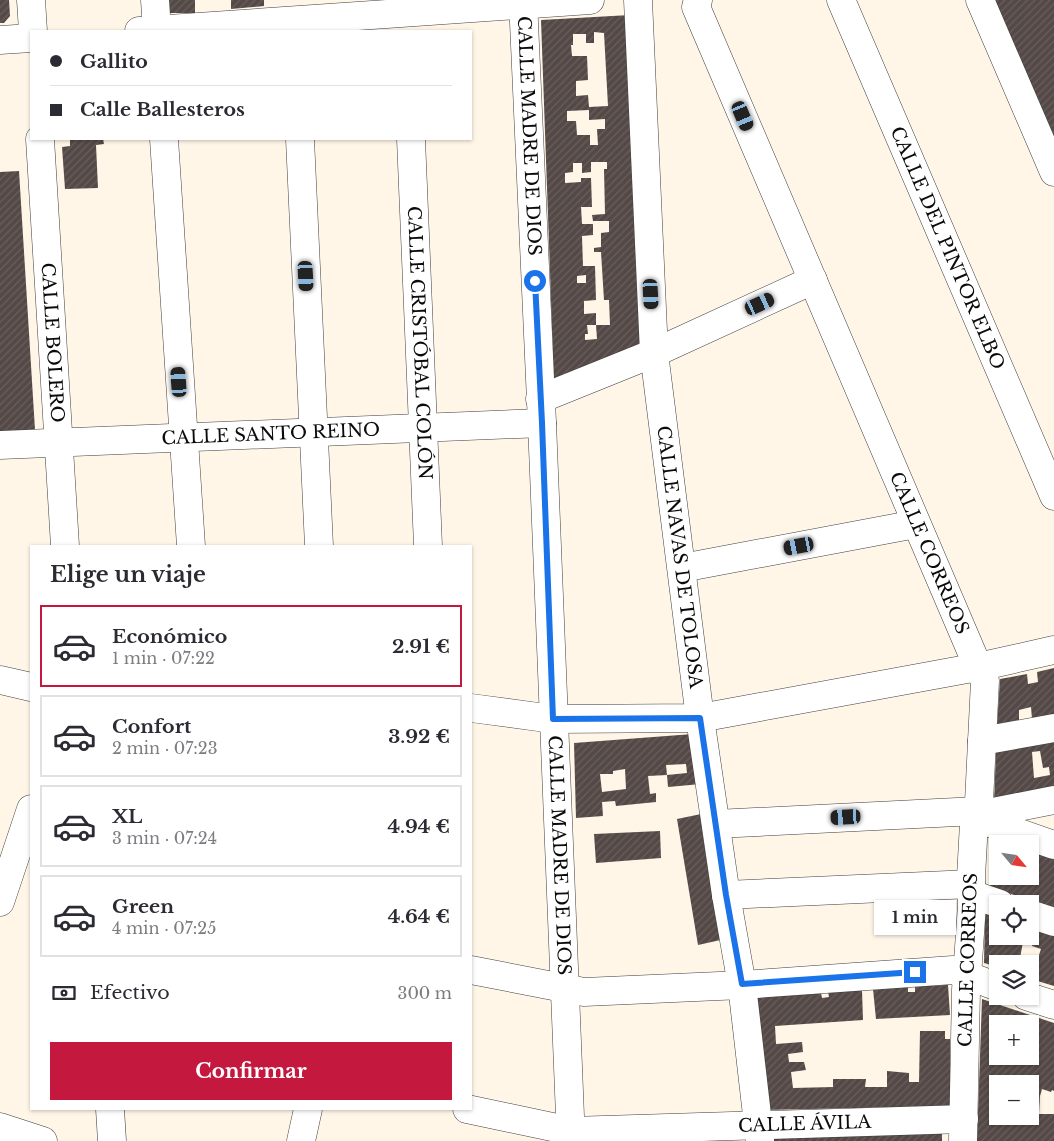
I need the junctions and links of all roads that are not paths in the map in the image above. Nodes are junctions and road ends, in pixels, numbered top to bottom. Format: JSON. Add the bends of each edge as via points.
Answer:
{"nodes":[{"id":1,"x":32,"y":0,"type":"edge"},
{"id":2,"x":155,"y":0,"type":"edge"},
{"id":3,"x":590,"y":0,"type":"edge"},
{"id":4,"x":638,"y":0,"type":"edge"},
{"id":5,"x":698,"y":0,"type":"edge"},
{"id":6,"x":841,"y":0,"type":"edge"},
{"id":7,"x":980,"y":0,"type":"edge"},
{"id":8,"x":523,"y":2,"type":"edge"},
{"id":9,"x":406,"y":15,"type":"edge"},
{"id":10,"x":294,"y":17,"type":"edge"},
{"id":11,"x":34,"y":30,"type":"edge"},
{"id":12,"x":151,"y":30,"type":"edge"},
{"id":13,"x":161,"y":30,"type":"edge"},
{"id":14,"x":30,"y":38,"type":"edge"},
{"id":15,"x":0,"y":40,"type":"edge"},
{"id":16,"x":40,"y":140,"type":"edge"},
{"id":17,"x":164,"y":140,"type":"edge"},
{"id":18,"x":300,"y":140,"type":"edge"},
{"id":19,"x":411,"y":140,"type":"edge"},
{"id":20,"x":1054,"y":172,"type":"edge"},
{"id":21,"x":813,"y":280,"type":"junction"},
{"id":22,"x":654,"y":353,"type":"junction"},
{"id":23,"x":541,"y":411,"type":"junction"},
{"id":24,"x":423,"y":428,"type":"junction"},
{"id":25,"x":313,"y":433,"type":"junction"},
{"id":26,"x":183,"y":438,"type":"junction"},
{"id":27,"x":59,"y":443,"type":"junction"},
{"id":28,"x":0,"y":445,"type":"edge"},
{"id":29,"x":1054,"y":496,"type":"edge"},
{"id":30,"x":916,"y":524,"type":"junction"},
{"id":31,"x":65,"y":545,"type":"edge"},
{"id":32,"x":191,"y":545,"type":"edge"},
{"id":33,"x":319,"y":545,"type":"edge"},
{"id":34,"x":428,"y":545,"type":"edge"},
{"id":35,"x":682,"y":568,"type":"junction"},
{"id":36,"x":1054,"y":650,"type":"edge"},
{"id":37,"x":978,"y":667,"type":"junction"},
{"id":38,"x":0,"y":680,"type":"edge"},
{"id":39,"x":30,"y":687,"type":"edge"},
{"id":40,"x":472,"y":708,"type":"edge"},
{"id":41,"x":700,"y":718,"type":"junction"},
{"id":42,"x":553,"y":719,"type":"junction"},
{"id":43,"x":1054,"y":728,"type":"edge"},
{"id":44,"x":982,"y":741,"type":"junction"},
{"id":45,"x":1054,"y":800,"type":"edge"},
{"id":46,"x":977,"y":811,"type":"junction"},
{"id":47,"x":30,"y":812,"type":"edge"},
{"id":48,"x":716,"y":824,"type":"junction"},
{"id":49,"x":1054,"y":845,"type":"edge"},
{"id":50,"x":971,"y":889,"type":"junction"},
{"id":51,"x":726,"y":895,"type":"junction"},
{"id":52,"x":989,"y":898,"type":"edge"},
{"id":53,"x":0,"y":902,"type":"edge"},
{"id":54,"x":1039,"y":917,"type":"edge"},
{"id":55,"x":1054,"y":922,"type":"edge"},
{"id":56,"x":472,"y":970,"type":"edge"},
{"id":57,"x":967,"y":975,"type":"junction"},
{"id":58,"x":742,"y":984,"type":"junction"},
{"id":59,"x":989,"y":984,"type":"edge"},
{"id":60,"x":565,"y":989,"type":"junction"},
{"id":61,"x":1039,"y":1000,"type":"edge"},
{"id":62,"x":1054,"y":1005,"type":"edge"},
{"id":63,"x":110,"y":1110,"type":"edge"},
{"id":64,"x":308,"y":1110,"type":"edge"},
{"id":65,"x":471,"y":1110,"type":"edge"},
{"id":66,"x":0,"y":1127,"type":"edge"},
{"id":67,"x":963,"y":1130,"type":"edge"},
{"id":68,"x":759,"y":1133,"type":"edge"},
{"id":69,"x":571,"y":1136,"type":"edge"},
{"id":70,"x":43,"y":1141,"type":"edge"},
{"id":71,"x":112,"y":1141,"type":"edge"},
{"id":72,"x":301,"y":1141,"type":"edge"}],
"edges":[{"from":1,"to":11,"type":"street"},
{"from":2,"to":12,"type":"street"},
{"from":3,"to":8,"type":"street"},
{"from":4,"to":22,"type":"street","name":"CALLE NAVAS DE TOLOSA"},
{"from":5,"to":21,"type":"street","name":"CALLE CORREOS","via":[[696,7]]},
{"from":6,"to":29,"type":"street","name":"CALLE DEL PINTOR ELBO"},
{"from":7,"to":20,"type":"street"},
{"from":8,"to":9,"type":"street"},
{"from":8,"to":23,"type":"street","name":"CALLE MADRE DE DIOS"},
{"from":9,"to":10,"type":"street"},
{"from":10,"to":13,"type":"street"},
{"from":14,"to":15,"type":"street"},
{"from":16,"to":27,"type":"street","name":"CALLE BOLERO"},
{"from":17,"to":26,"type":"street"},
{"from":18,"to":25,"type":"street"},
{"from":19,"to":24,"type":"street","name":"CALLE CRISTÓBAL COLÓN"},
{"from":21,"to":22,"type":"street","name":"CALLE SANTO REINO"},
{"from":21,"to":30,"type":"street","name":"CALLE CORREOS"},
{"from":22,"to":23,"type":"street","name":"CALLE SANTO REINO"},
{"from":22,"to":35,"type":"street","name":"CALLE NAVAS DE TOLOSA"},
{"from":23,"to":24,"type":"street","name":"CALLE SANTO REINO"},
{"from":23,"to":42,"type":"street","name":"CALLE MADRE DE DIOS"},
{"from":24,"to":25,"type":"street","name":"CALLE SANTO REINO"},
{"from":24,"to":34,"type":"street","name":"CALLE CRISTÓBAL COLÓN"},
{"from":25,"to":26,"type":"street","name":"CALLE SANTO REINO"},
{"from":25,"to":33,"type":"street"},
{"from":26,"to":27,"type":"street","name":"CALLE SANTO REINO"},
{"from":26,"to":32,"type":"street"},
{"from":27,"to":28,"type":"street","name":"CALLE SANTO REINO"},
{"from":27,"to":31,"type":"street","name":"CALLE BOLERO"},
{"from":30,"to":35,"type":"street"},
{"from":30,"to":37,"type":"street","name":"CALLE CORREOS"},
{"from":35,"to":41,"type":"street","name":"CALLE NAVAS DE TOLOSA"},
{"from":36,"to":37,"type":"street"},
{"from":37,"to":41,"type":"street"},
{"from":37,"to":44,"type":"street","name":"CALLE CORREOS","via":[[985,681]]},
{"from":38,"to":39,"type":"street"},
{"from":40,"to":42,"type":"street"},
{"from":41,"to":42,"type":"street"},
{"from":41,"to":48,"type":"street","name":"CALLE NAVAS DE TOLOSA"},
{"from":42,"to":60,"type":"street","name":"CALLE MADRE DE DIOS"},
{"from":43,"to":44,"type":"street"},
{"from":44,"to":46,"type":"street","name":"CALLE CORREOS"},
{"from":45,"to":46,"type":"street","via":[[993,812]]},
{"from":46,"to":48,"type":"street"},
{"from":46,"to":49,"type":"street","via":[[993,824]]},
{"from":46,"to":50,"type":"street","name":"CALLE CORREOS"},
{"from":47,"to":53,"type":"street"},
{"from":48,"to":51,"type":"street","name":"CALLE NAVAS DE TOLOSA"},
{"from":50,"to":51,"type":"street"},
{"from":50,"to":52,"type":"street"},
{"from":50,"to":57,"type":"street","name":"CALLE CORREOS"},
{"from":51,"to":58,"type":"street","name":"CALLE NAVAS DE TOLOSA"},
{"from":54,"to":55,"type":"street"},
{"from":56,"to":60,"type":"street"},
{"from":57,"to":58,"type":"street","via":[[953,970]]},
{"from":57,"to":59,"type":"street"},
{"from":57,"to":67,"type":"street","name":"CALLE CORREOS"},
{"from":58,"to":60,"type":"street","via":[[584,992]]},
{"from":58,"to":68,"type":"street","name":"CALLE NAVAS DE TOLOSA"},
{"from":60,"to":69,"type":"street","name":"CALLE MADRE DE DIOS"},
{"from":61,"to":62,"type":"street"},
{"from":63,"to":71,"type":"street"},
{"from":64,"to":72,"type":"street"},
{"from":65,"to":69,"type":"street","name":"CALLE ÁVILA"},
{"from":66,"to":70,"type":"street"},
{"from":67,"to":68,"type":"street","name":"CALLE ÁVILA"},
{"from":68,"to":69,"type":"street","name":"CALLE ÁVILA"}]}
